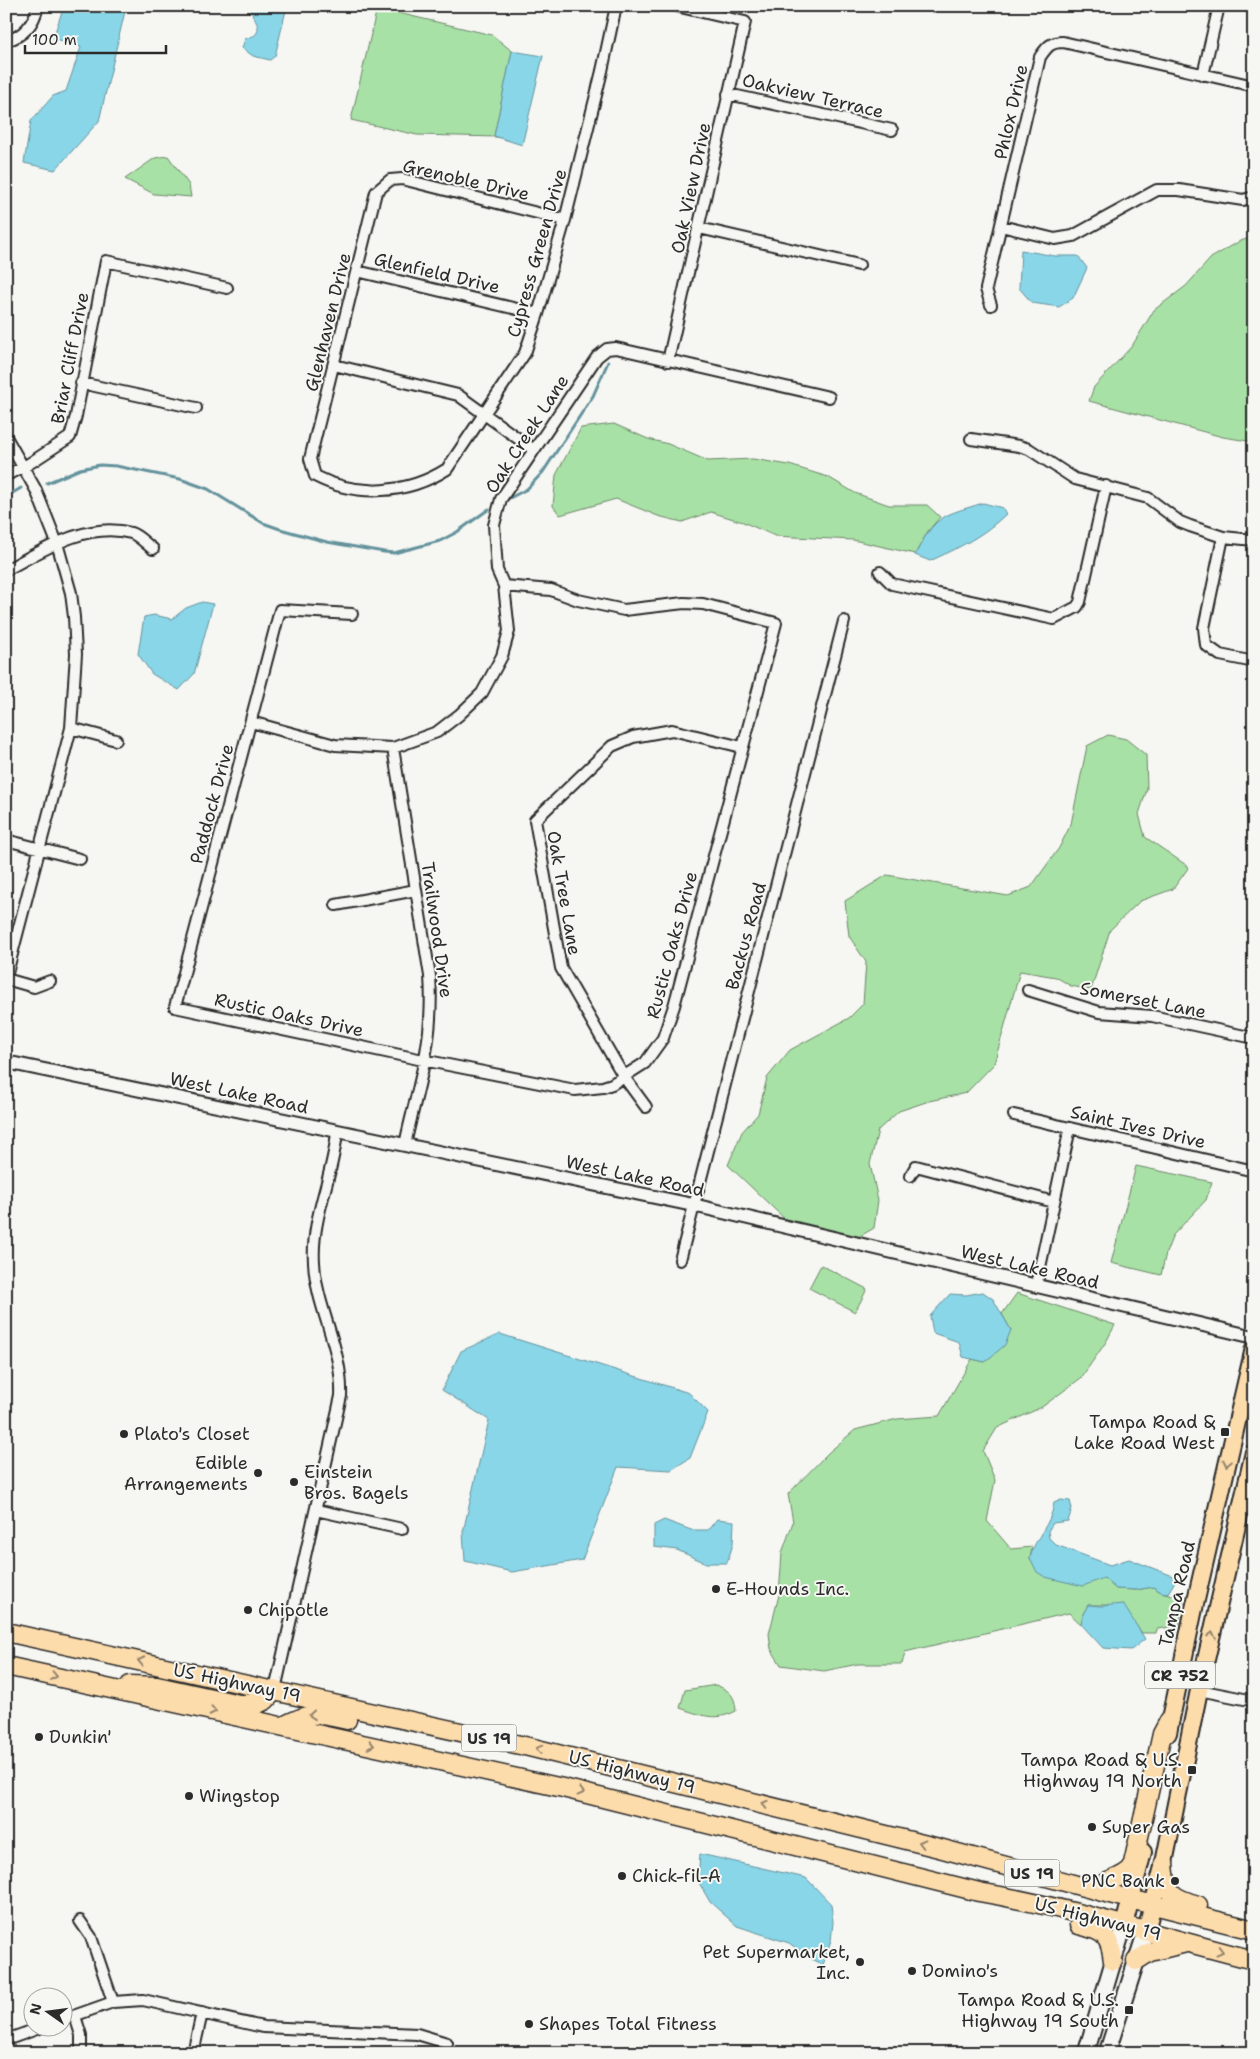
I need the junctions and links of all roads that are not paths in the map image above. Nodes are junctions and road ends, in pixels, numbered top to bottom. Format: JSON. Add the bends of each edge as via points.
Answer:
{"nodes":[{"id":1,"x":38,"y":6,"type":"edge"},
{"id":2,"x":616,"y":6,"type":"edge"},
{"id":3,"x":676,"y":6,"type":"edge"},
{"id":4,"x":1219,"y":6,"type":"edge"},
{"id":5,"x":6,"y":40,"type":"edge"},
{"id":6,"x":1203,"y":75,"type":"junction"},
{"id":7,"x":1254,"y":86,"type":"edge"},
{"id":8,"x":728,"y":94,"type":"junction"},
{"id":9,"x":892,"y":130,"type":"dead end"},
{"id":10,"x":390,"y":180,"type":"joint"},
{"id":11,"x":1254,"y":197,"type":"edge"},
{"id":12,"x":565,"y":220,"type":"junction"},
{"id":13,"x":1001,"y":226,"type":"junction"},
{"id":14,"x":699,"y":228,"type":"junction"},
{"id":15,"x":859,"y":265,"type":"dead end"},
{"id":16,"x":358,"y":271,"type":"junction"},
{"id":17,"x":227,"y":288,"type":"dead end"},
{"id":18,"x":991,"y":305,"type":"dead end"},
{"id":19,"x":538,"y":314,"type":"junction"},
{"id":20,"x":668,"y":361,"type":"junction"},
{"id":21,"x":334,"y":365,"type":"junction"},
{"id":22,"x":81,"y":383,"type":"junction"},
{"id":23,"x":829,"y":397,"type":"dead end"},
{"id":24,"x":196,"y":408,"type":"dead end"},
{"id":25,"x":484,"y":415,"type":"junction"},
{"id":26,"x":6,"y":438,"type":"edge"},
{"id":27,"x":971,"y":439,"type":"dead end"},
{"id":28,"x":534,"y":450,"type":"junction"},
{"id":29,"x":24,"y":467,"type":"junction"},
{"id":30,"x":6,"y":475,"type":"edge"},
{"id":31,"x":315,"y":476,"type":"joint"},
{"id":32,"x":1106,"y":486,"type":"junction"},
{"id":33,"x":1223,"y":537,"type":"junction"},
{"id":34,"x":1254,"y":540,"type":"edge"},
{"id":35,"x":57,"y":543,"type":"junction"},
{"id":36,"x":153,"y":549,"type":"dead end"},
{"id":37,"x":6,"y":570,"type":"edge"},
{"id":38,"x":880,"y":572,"type":"dead end"},
{"id":39,"x":504,"y":586,"type":"junction"},
{"id":40,"x":352,"y":614,"type":"dead end"},
{"id":41,"x":844,"y":621,"type":"dead end"},
{"id":42,"x":1254,"y":662,"type":"edge"},
{"id":43,"x":251,"y":722,"type":"junction"},
{"id":44,"x":71,"y":728,"type":"junction"},
{"id":45,"x":116,"y":740,"type":"dead end"},
{"id":46,"x":742,"y":747,"type":"junction"},
{"id":47,"x":393,"y":748,"type":"junction"},
{"id":48,"x":6,"y":840,"type":"edge"},
{"id":49,"x":40,"y":849,"type":"junction"},
{"id":50,"x":80,"y":858,"type":"dead end"},
{"id":51,"x":416,"y":890,"type":"junction"},
{"id":52,"x":336,"y":905,"type":"dead end"},
{"id":53,"x":6,"y":978,"type":"edge"},
{"id":54,"x":50,"y":981,"type":"dead end"},
{"id":55,"x":1028,"y":990,"type":"dead end"},
{"id":56,"x":175,"y":1007,"type":"joint"},
{"id":57,"x":1254,"y":1038,"type":"edge"},
{"id":58,"x":424,"y":1060,"type":"junction"},
{"id":59,"x":6,"y":1062,"type":"edge"},
{"id":60,"x":624,"y":1077,"type":"junction"},
{"id":61,"x":646,"y":1107,"type":"dead end"},
{"id":62,"x":1014,"y":1115,"type":"dead end"},
{"id":63,"x":1070,"y":1128,"type":"junction"},
{"id":64,"x":337,"y":1131,"type":"junction"},
{"id":65,"x":405,"y":1145,"type":"junction"},
{"id":66,"x":1254,"y":1171,"type":"edge"},
{"id":67,"x":910,"y":1176,"type":"dead end"},
{"id":68,"x":1054,"y":1202,"type":"junction"},
{"id":69,"x":693,"y":1205,"type":"junction"},
{"id":70,"x":680,"y":1260,"type":"dead end"},
{"id":71,"x":1036,"y":1286,"type":"junction"},
{"id":72,"x":1254,"y":1337,"type":"edge"},
{"id":73,"x":1254,"y":1348,"type":"edge"},
{"id":74,"x":1254,"y":1452,"type":"edge"},
{"id":75,"x":316,"y":1510,"type":"junction"},
{"id":76,"x":402,"y":1529,"type":"dead end"},
{"id":77,"x":1199,"y":1588,"type":"junction"},
{"id":78,"x":6,"y":1632,"type":"edge"},
{"id":79,"x":6,"y":1666,"type":"edge"},
{"id":80,"x":89,"y":1684,"type":"junction"},
{"id":81,"x":275,"y":1690,"type":"junction"},
{"id":82,"x":1199,"y":1690,"type":"junction"},
{"id":83,"x":1254,"y":1701,"type":"edge"},
{"id":84,"x":375,"y":1714,"type":"junction"},
{"id":85,"x":1170,"y":1719,"type":"junction"},
{"id":86,"x":283,"y":1726,"type":"junction"},
{"id":87,"x":1164,"y":1863,"type":"junction"},
{"id":88,"x":1095,"y":1890,"type":"junction"},
{"id":89,"x":979,"y":1892,"type":"junction"},
{"id":90,"x":1132,"y":1900,"type":"junction"},
{"id":91,"x":1153,"y":1905,"type":"junction"},
{"id":92,"x":1254,"y":1919,"type":"edge"},
{"id":93,"x":80,"y":1921,"type":"dead end"},
{"id":94,"x":1124,"y":1925,"type":"junction"},
{"id":95,"x":1254,"y":1930,"type":"edge"},
{"id":96,"x":1146,"y":1931,"type":"junction"},
{"id":97,"x":1186,"y":1943,"type":"junction"},
{"id":98,"x":1113,"y":1960,"type":"junction"},
{"id":99,"x":1254,"y":1960,"type":"edge"},
{"id":100,"x":1136,"y":1962,"type":"junction"},
{"id":101,"x":114,"y":2002,"type":"junction"},
{"id":102,"x":202,"y":2014,"type":"junction"},
{"id":103,"x":75,"y":2016,"type":"junction"},
{"id":104,"x":72,"y":2017,"type":"edge"},
{"id":105,"x":22,"y":2034,"type":"edge"},
{"id":106,"x":6,"y":2040,"type":"edge"},
{"id":107,"x":447,"y":2043,"type":"dead end"},
{"id":108,"x":81,"y":2053,"type":"edge"},
{"id":109,"x":193,"y":2053,"type":"edge"},
{"id":110,"x":1086,"y":2053,"type":"edge"},
{"id":111,"x":1108,"y":2053,"type":"edge"}],
"edges":[{"from":1,"to":5,"type":"street","via":[[34,19],[24,32]]},
{"from":2,"to":12,"type":"street","name":"Cypress Green Drive"},
{"from":3,"to":8,"type":"street","name":"Oak View Drive","via":[[745,22]]},
{"from":4,"to":6,"type":"street"},
{"from":6,"to":7,"type":"street","name":"Phlox Drive"},
{"from":6,"to":13,"type":"street","name":"Phlox Drive","via":[[1063,42],[1054,42],[1047,47],[1040,57]]},
{"from":8,"to":9,"type":"street","name":"Oakview Terrace"},
{"from":8,"to":14,"type":"street","name":"Oak View Drive"},
{"from":10,"to":12,"type":"street","name":"Grenoble Drive","via":[[402,179]]},
{"from":10,"to":16,"type":"street","name":"Glenhaven Drive","via":[[376,192]]},
{"from":11,"to":13,"type":"street","via":[[1242,200],[1158,190],[1073,236],[1055,239]]},
{"from":12,"to":19,"type":"street","name":"Cypress Green Drive"},
{"from":13,"to":18,"type":"street","name":"Phlox Drive","via":[[986,289]]},
{"from":14,"to":15,"type":"street"},
{"from":14,"to":20,"type":"street","name":"Oak View Drive"},
{"from":16,"to":19,"type":"street","name":"Glenfield Drive"},
{"from":16,"to":21,"type":"street","name":"Glenhaven Drive"},
{"from":17,"to":22,"type":"street","name":"Briar Cliff Drive","via":[[106,261]]},
{"from":19,"to":25,"type":"street","name":"Cypress Green Drive","via":[[525,353]]},
{"from":20,"to":23,"type":"street","name":"Oak Creek Lane"},
{"from":20,"to":28,"type":"street","name":"Oak Creek Lane","via":[[616,348],[608,349],[597,357]]},
{"from":21,"to":25,"type":"street","via":[[458,394]]},
{"from":21,"to":31,"type":"street","name":"Glenhaven Drive","via":[[310,460]]},
{"from":22,"to":24,"type":"street"},
{"from":22,"to":29,"type":"street","name":"Briar Cliff Drive","via":[[70,437]]},
{"from":25,"to":28,"type":"street"},
{"from":25,"to":31,"type":"street","name":"Cypress Green Drive","via":[[447,469],[431,479],[386,491],[366,491],[326,482]]},
{"from":26,"to":29,"type":"street"},
{"from":27,"to":32,"type":"street","via":[[1029,449],[1075,479]]},
{"from":28,"to":39,"type":"street","name":"Oak Creek Lane","via":[[501,499],[494,525],[497,570]]},
{"from":29,"to":30,"type":"street","name":"Briar Cliff Drive"},
{"from":29,"to":35,"type":"street"},
{"from":32,"to":33,"type":"street","via":[[1148,498],[1180,522]]},
{"from":32,"to":38,"type":"street","via":[[1080,602],[1054,620],[892,584]]},
{"from":33,"to":34,"type":"street"},
{"from":33,"to":42,"type":"street","via":[[1204,628],[1206,644],[1220,655]]},
{"from":35,"to":36,"type":"street","via":[[113,530],[133,534]]},
{"from":35,"to":37,"type":"street"},
{"from":35,"to":44,"type":"street","via":[[74,617],[76,654]]},
{"from":39,"to":46,"type":"street","name":"Rustic Oaks Drive","via":[[550,590],[624,610],[703,604],[776,623]]},
{"from":39,"to":47,"type":"street","name":"Oak Creek Lane","via":[[509,631],[502,656],[482,693],[437,732]]},
{"from":40,"to":43,"type":"street","name":"Paddock Drive","via":[[280,610]]},
{"from":41,"to":69,"type":"street","name":"Backus Road"},
{"from":43,"to":47,"type":"street","name":"Oak Creek Lane","via":[[335,745]]},
{"from":43,"to":56,"type":"street","name":"Paddock Drive"},
{"from":44,"to":45,"type":"street"},
{"from":44,"to":49,"type":"street"},
{"from":46,"to":60,"type":"street","name":"Rustic Oaks Drive","via":[[677,996],[663,1038],[646,1062]]},
{"from":46,"to":60,"type":"street","name":"Oak Tree Lane","via":[[672,730],[633,737],[612,746],[535,820],[561,968]]},
{"from":47,"to":51,"type":"street","name":"Trailwood Drive"},
{"from":48,"to":49,"type":"street"},
{"from":49,"to":50,"type":"street"},
{"from":49,"to":53,"type":"street"},
{"from":51,"to":52,"type":"street"},
{"from":51,"to":58,"type":"street","name":"Trailwood Drive","via":[[430,976],[430,1021]]},
{"from":53,"to":54,"type":"street","via":[[34,987]]},
{"from":55,"to":57,"type":"street","name":"Somerset Lane","via":[[1099,1012],[1152,1016]]},
{"from":56,"to":58,"type":"street","name":"Rustic Oaks Drive"},
{"from":58,"to":60,"type":"street","name":"Rustic Oaks Drive","via":[[575,1090],[603,1087]]},
{"from":58,"to":65,"type":"street","name":"Trailwood Drive"},
{"from":59,"to":64,"type":"street","name":"West Lake Road"},
{"from":60,"to":61,"type":"street"},
{"from":62,"to":63,"type":"street","name":"Saint Ives Drive"},
{"from":63,"to":66,"type":"street","name":"Saint Ives Drive"},
{"from":63,"to":68,"type":"street"},
{"from":64,"to":65,"type":"street","name":"West Lake Road"},
{"from":64,"to":75,"type":"street","via":[[316,1234],[314,1261],[317,1285],[340,1369],[341,1390]]},
{"from":65,"to":69,"type":"street","name":"West Lake Road"},
{"from":67,"to":68,"type":"street","via":[[916,1166]]},
{"from":68,"to":71,"type":"street"},
{"from":69,"to":70,"type":"street","name":"Backus Road"},
{"from":69,"to":71,"type":"street","name":"West Lake Road"},
{"from":71,"to":72,"type":"street","name":"West Lake Road"},
{"from":73,"to":77,"type":"main road","name":"Tampa Road","number":"CR 752","one_way":true},
{"from":82,"to":74,"type":"main road","number":"CR 752","one_way":true},
{"from":75,"to":76,"type":"street"},
{"from":75,"to":81,"type":"street"},
{"from":77,"to":82,"type":"main road","via":[[1200,1624],[1191,1667],[1193,1684]]},
{"from":77,"to":85,"type":"main road","name":"Tampa Road","number":"CR 752"},
{"from":81,"to":78,"type":"highway","name":"US Highway 19","number":"US 19","one_way":true},
{"from":79,"to":80,"type":"highway","name":"US Highway 19","number":"US 19","one_way":true},
{"from":80,"to":81,"type":"highway","via":[[157,1686],[239,1704],[258,1704]]},
{"from":80,"to":86,"type":"highway","name":"US Highway 19","number":"US 19","one_way":true},
{"from":81,"to":84,"type":"highway","name":"US Highway 19","number":"US 19"},
{"from":82,"to":83,"type":"street"},
{"from":82,"to":87,"type":"main road","number":"CR 752"},
{"from":84,"to":86,"type":"highway","one_way":true,"via":[[364,1723],[308,1714]]},
{"from":88,"to":84,"type":"highway","name":"US Highway 19","number":"US 19","one_way":true,"via":[[674,1782]]},
{"from":85,"to":88,"type":"highway","via":[[1162,1734],[1132,1868]]},
{"from":85,"to":90,"type":"main road","name":"Tampa Road","number":"CR 752"},
{"from":86,"to":89,"type":"highway","name":"US Highway 19","number":"US 19","one_way":true,"via":[[563,1788]]},
{"from":87,"to":91,"type":"main road","number":"CR 752"},
{"from":87,"to":92,"type":"highway","via":[[1167,1886],[1176,1898]]},
{"from":88,"to":90,"type":"highway","name":"US Highway 19","number":"US 19"},
{"from":89,"to":94,"type":"highway","name":"US Highway 19","number":"US 19"},
{"from":89,"to":98,"type":"highway","via":[[1013,1909],[1101,1932],[1112,1948]]},
{"from":90,"to":91,"type":"highway","name":"US Highway 19","number":"US 19"},
{"from":90,"to":94,"type":"main road","name":"Tampa Road","number":"CR 752"},
{"from":91,"to":95,"type":"highway","name":"US Highway 19","number":"US 19"},
{"from":91,"to":96,"type":"main road","number":"CR 752"},
{"from":93,"to":101,"type":"street","via":[[91,1938]]},
{"from":94,"to":96,"type":"highway","name":"US Highway 19","number":"US 19"},
{"from":94,"to":98,"type":"main road","name":"Tampa Road","number":"CR 752"},
{"from":96,"to":97,"type":"highway","name":"US Highway 19","number":"US 19"},
{"from":96,"to":100,"type":"main road","number":"CR 752"},
{"from":97,"to":99,"type":"highway","name":"US Highway 19","number":"US 19","one_way":true},
{"from":97,"to":100,"type":"highway","via":[[1150,1952]]},
{"from":98,"to":110,"type":"main road","name":"Tampa Road","number":"CR 752"},
{"from":100,"to":111,"type":"main road","number":"CR 752"},
{"from":101,"to":102,"type":"street","via":[[143,2000]]},
{"from":101,"to":103,"type":"street"},
{"from":102,"to":107,"type":"street","via":[[263,2027],[417,2034]]},
{"from":102,"to":109,"type":"street"},
{"from":103,"to":104,"type":"street"},
{"from":103,"to":108,"type":"street","via":[[81,2034]]},
{"from":105,"to":106,"type":"street"}]}
